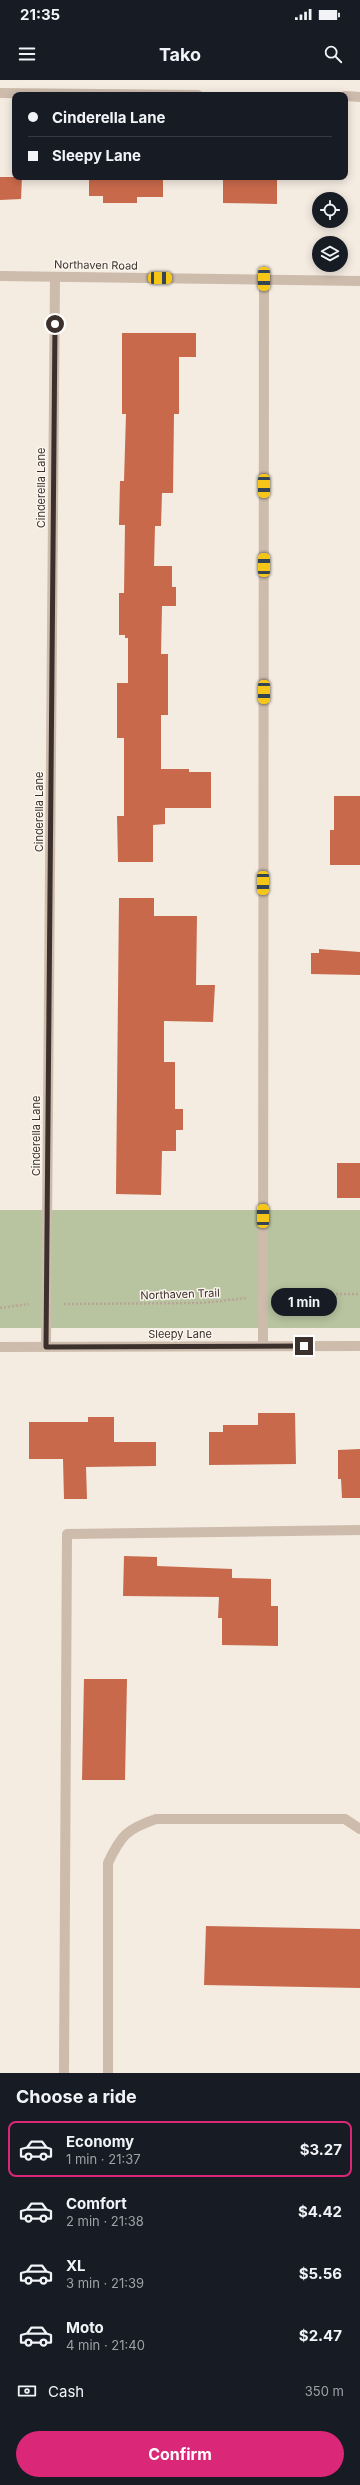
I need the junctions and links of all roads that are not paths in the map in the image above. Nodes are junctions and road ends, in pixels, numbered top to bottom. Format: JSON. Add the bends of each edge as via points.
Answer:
{"nodes":[{"id":1,"x":0,"y":93,"type":"edge"},
{"id":2,"x":12,"y":93,"type":"edge"},
{"id":3,"x":348,"y":96,"type":"edge"},
{"id":4,"x":360,"y":97,"type":"edge"},
{"id":5,"x":0,"y":276,"type":"edge"},
{"id":6,"x":55,"y":277,"type":"junction"},
{"id":7,"x":264,"y":279,"type":"junction"},
{"id":8,"x":360,"y":281,"type":"edge"},
{"id":9,"x":263,"y":1346,"type":"junction"},
{"id":10,"x":360,"y":1346,"type":"edge"},
{"id":11,"x":0,"y":1347,"type":"edge"},
{"id":12,"x":46,"y":1347,"type":"junction"},
{"id":13,"x":360,"y":1530,"type":"edge"},
{"id":14,"x":360,"y":1829,"type":"edge"},
{"id":15,"x":64,"y":2073,"type":"edge"},
{"id":16,"x":108,"y":2073,"type":"edge"}],
"edges":[{"from":1,"to":2,"type":"street"},
{"from":3,"to":4,"type":"street"},
{"from":5,"to":6,"type":"street","name":"Northaven Road"},
{"from":6,"to":7,"type":"street","name":"Northaven Road"},
{"from":6,"to":12,"type":"street","name":"Cinderella Lane"},
{"from":7,"to":8,"type":"street","name":"Northaven Road"},
{"from":7,"to":9,"type":"street"},
{"from":9,"to":10,"type":"street","name":"Sleepy Lane"},
{"from":9,"to":12,"type":"street","name":"Sleepy Lane"},
{"from":11,"to":12,"type":"street","name":"Sleepy Lane"},
{"from":13,"to":15,"type":"street","via":[[66,1534]]},
{"from":14,"to":16,"type":"street","via":[[345,1820],[156,1820],[132,1828],[117,1845],[108,1863]]}]}
